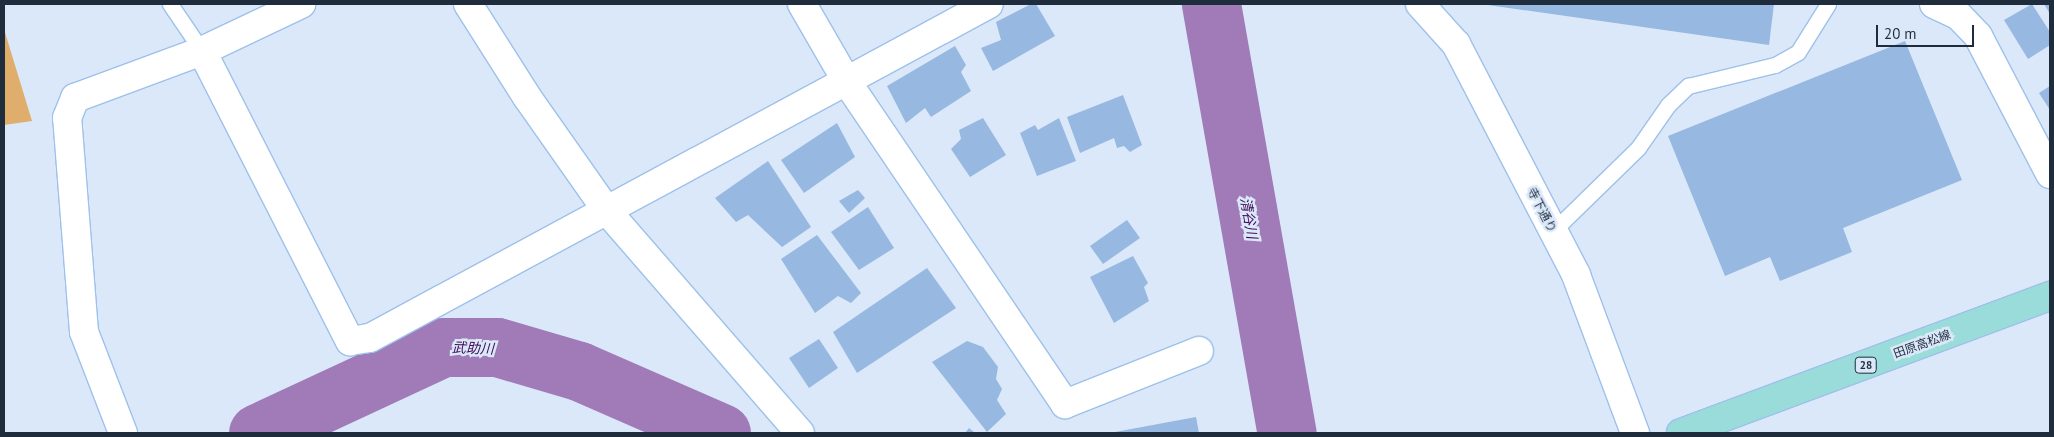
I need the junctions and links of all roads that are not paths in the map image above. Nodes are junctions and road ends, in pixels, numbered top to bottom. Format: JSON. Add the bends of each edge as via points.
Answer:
{"nodes":[{"id":1,"x":170,"y":4,"type":"edge"},
{"id":2,"x":301,"y":4,"type":"edge"},
{"id":3,"x":468,"y":4,"type":"edge"},
{"id":4,"x":802,"y":4,"type":"edge"},
{"id":5,"x":989,"y":4,"type":"edge"},
{"id":6,"x":1420,"y":4,"type":"edge"},
{"id":7,"x":1828,"y":4,"type":"edge"},
{"id":8,"x":1934,"y":4,"type":"edge"},
{"id":9,"x":202,"y":51,"type":"junction"},
{"id":10,"x":847,"y":82,"type":"junction"},
{"id":11,"x":2050,"y":174,"type":"edge"},
{"id":12,"x":607,"y":211,"type":"junction"},
{"id":13,"x":1553,"y":231,"type":"junction"},
{"id":14,"x":2050,"y":296,"type":"edge"},
{"id":15,"x":1200,"y":351,"type":"dead end"},
{"id":16,"x":123,"y":433,"type":"edge"},
{"id":17,"x":800,"y":433,"type":"edge"},
{"id":18,"x":1635,"y":433,"type":"edge"},
{"id":19,"x":1681,"y":433,"type":"edge"}],
"edges":[{"from":1,"to":9,"type":"lane"},
{"from":2,"to":9,"type":"street"},
{"from":3,"to":12,"type":"street","via":[[527,97]]},
{"from":4,"to":10,"type":"street"},
{"from":5,"to":10,"type":"street"},
{"from":6,"to":13,"type":"street","name":"寺下通り","via":[[1456,44]]},
{"from":7,"to":13,"type":"lane","via":[[1798,52],[1775,65],[1688,86],[1668,105],[1638,148]]},
{"from":8,"to":11,"type":"street","via":[[1958,15],[1978,36]]},
{"from":9,"to":12,"type":"street","via":[[350,341],[370,338]]},
{"from":9,"to":16,"type":"street","via":[[75,98],[67,118],[84,332]]},
{"from":10,"to":12,"type":"street"},
{"from":10,"to":15,"type":"street","via":[[1065,404]]},
{"from":12,"to":17,"type":"street"},
{"from":13,"to":18,"type":"street","name":"寺下通り","via":[[1576,275]]},
{"from":14,"to":19,"type":"main road","name":"田原高松線","number":"28"}]}
